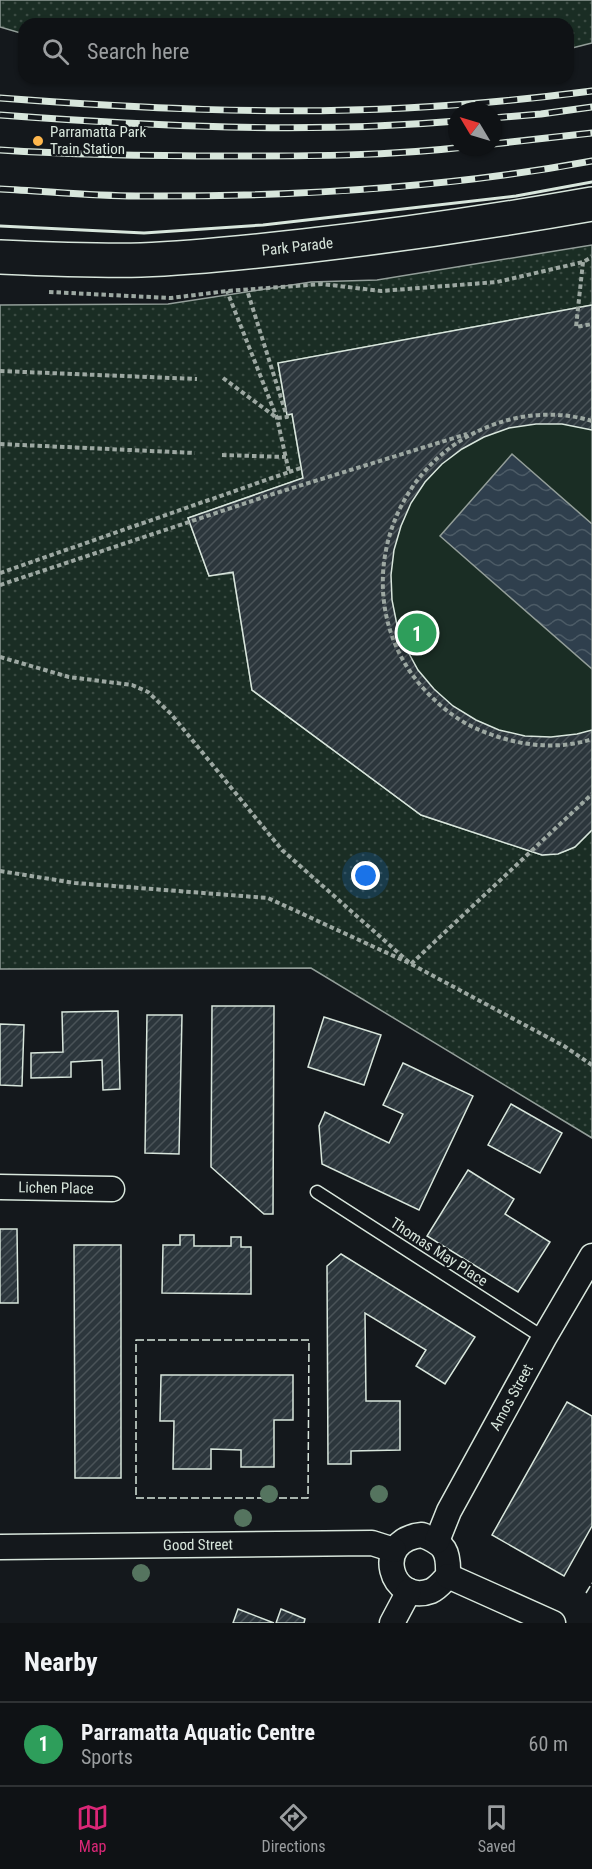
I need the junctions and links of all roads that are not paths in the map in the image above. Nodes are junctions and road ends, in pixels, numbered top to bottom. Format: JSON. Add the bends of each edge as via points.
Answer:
{"nodes":[{"id":1,"x":592,"y":204,"type":"edge"},
{"id":2,"x":0,"y":257,"type":"edge"},
{"id":3,"x":0,"y":1187,"type":"edge"},
{"id":4,"x":112,"y":1189,"type":"dead end"},
{"id":5,"x":317,"y":1192,"type":"dead end"},
{"id":6,"x":592,"y":1256,"type":"edge"},
{"id":7,"x":544,"y":1338,"type":"junction"},
{"id":8,"x":437,"y":1541,"type":"junction"},
{"id":9,"x":0,"y":1547,"type":"edge"},
{"id":10,"x":394,"y":1550,"type":"junction"},
{"id":11,"x":448,"y":1576,"type":"junction"},
{"id":12,"x":408,"y":1591,"type":"junction"},
{"id":13,"x":392,"y":1623,"type":"edge"},
{"id":14,"x":553,"y":1623,"type":"edge"}],
"edges":[{"from":1,"to":2,"type":"street","name":"Park Parade","via":[[391,236],[200,256],[140,260]]},
{"from":3,"to":4,"type":"street","name":"Lichen Place"},
{"from":5,"to":7,"type":"lane","name":"Thomas May Place"},
{"from":6,"to":7,"type":"street","name":"Amos Street"},
{"from":7,"to":8,"type":"street","name":"Amos Street","via":[[449,1511]]},
{"from":8,"to":10,"type":"street","via":[[422,1535],[411,1536]]},
{"from":8,"to":11,"type":"street","via":[[447,1554]]},
{"from":9,"to":10,"type":"street","name":"Good Street","via":[[372,1543]]},
{"from":10,"to":12,"type":"street","via":[[392,1574]]},
{"from":11,"to":12,"type":"street","via":[[431,1591]]},
{"from":11,"to":14,"type":"street"},
{"from":12,"to":13,"type":"street"}]}
